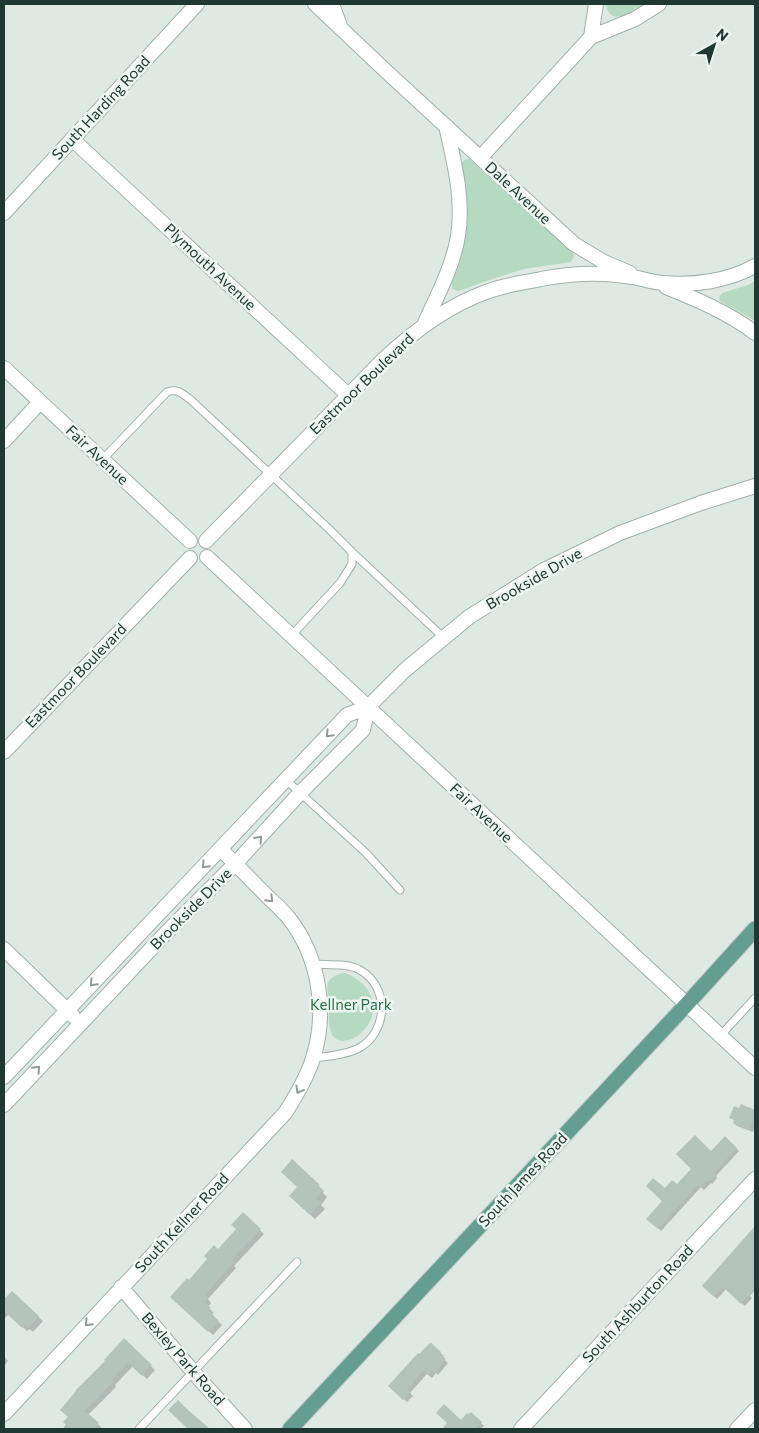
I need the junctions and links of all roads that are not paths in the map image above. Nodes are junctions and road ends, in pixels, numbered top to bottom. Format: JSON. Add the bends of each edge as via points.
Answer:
{"nodes":[{"id":1,"x":198,"y":4,"type":"edge"},
{"id":2,"x":314,"y":4,"type":"edge"},
{"id":3,"x":332,"y":4,"type":"edge"},
{"id":4,"x":596,"y":4,"type":"edge"},
{"id":5,"x":659,"y":4,"type":"edge"},
{"id":6,"x":342,"y":29,"type":"junction"},
{"id":7,"x":591,"y":37,"type":"junction"},
{"id":8,"x":446,"y":126,"type":"junction"},
{"id":9,"x":72,"y":139,"type":"junction"},
{"id":10,"x":480,"y":158,"type":"junction"},
{"id":11,"x":4,"y":213,"type":"edge"},
{"id":12,"x":755,"y":266,"type":"edge"},
{"id":13,"x":649,"y":280,"type":"junction"},
{"id":14,"x":424,"y":326,"type":"junction"},
{"id":15,"x":755,"y":333,"type":"edge"},
{"id":16,"x":4,"y":368,"type":"edge"},
{"id":17,"x":348,"y":395,"type":"junction"},
{"id":18,"x":40,"y":402,"type":"junction"},
{"id":19,"x":4,"y":441,"type":"edge"},
{"id":20,"x":102,"y":460,"type":"junction"},
{"id":21,"x":270,"y":475,"type":"junction"},
{"id":22,"x":755,"y":486,"type":"edge"},
{"id":23,"x":190,"y":541,"type":"junction"},
{"id":24,"x":206,"y":541,"type":"junction"},
{"id":25,"x":352,"y":552,"type":"junction"},
{"id":26,"x":207,"y":557,"type":"junction"},
{"id":27,"x":190,"y":558,"type":"junction"},
{"id":28,"x":291,"y":636,"type":"junction"},
{"id":29,"x":444,"y":638,"type":"junction"},
{"id":30,"x":368,"y":707,"type":"junction"},
{"id":31,"x":4,"y":752,"type":"edge"},
{"id":32,"x":285,"y":779,"type":"junction"},
{"id":33,"x":300,"y":793,"type":"junction"},
{"id":34,"x":220,"y":849,"type":"junction"},
{"id":35,"x":235,"y":864,"type":"junction"},
{"id":36,"x":400,"y":890,"type":"dead end"},
{"id":37,"x":152,"y":921,"type":"junction"},
{"id":38,"x":755,"y":929,"type":"edge"},
{"id":39,"x":166,"y":934,"type":"junction"},
{"id":40,"x":4,"y":949,"type":"edge"},
{"id":41,"x":314,"y":964,"type":"junction"},
{"id":42,"x":755,"y":998,"type":"edge"},
{"id":43,"x":687,"y":1004,"type":"junction"},
{"id":44,"x":67,"y":1010,"type":"junction"},
{"id":45,"x":81,"y":1023,"type":"junction"},
{"id":46,"x":720,"y":1036,"type":"junction"},
{"id":47,"x":314,"y":1058,"type":"junction"},
{"id":48,"x":755,"y":1068,"type":"edge"},
{"id":49,"x":4,"y":1077,"type":"edge"},
{"id":50,"x":4,"y":1105,"type":"edge"},
{"id":51,"x":755,"y":1179,"type":"edge"},
{"id":52,"x":297,"y":1262,"type":"dead end"},
{"id":53,"x":121,"y":1287,"type":"junction"},
{"id":54,"x":193,"y":1371,"type":"junction"},
{"id":55,"x":755,"y":1410,"type":"edge"},
{"id":56,"x":4,"y":1414,"type":"edge"},
{"id":57,"x":139,"y":1429,"type":"edge"},
{"id":58,"x":245,"y":1429,"type":"edge"},
{"id":59,"x":290,"y":1429,"type":"edge"},
{"id":60,"x":522,"y":1429,"type":"edge"},
{"id":61,"x":737,"y":1429,"type":"edge"}],
"edges":[{"from":1,"to":9,"type":"street","name":"South Harding Road"},
{"from":2,"to":6,"type":"street","name":"Dale Avenue"},
{"from":3,"to":6,"type":"street"},
{"from":4,"to":7,"type":"street"},
{"from":5,"to":7,"type":"street","via":[[635,19]]},
{"from":6,"to":8,"type":"street","name":"Dale Avenue"},
{"from":7,"to":10,"type":"street"},
{"from":8,"to":10,"type":"street","name":"Dale Avenue"},
{"from":8,"to":14,"type":"street","via":[[459,197],[458,236],[446,277]]},
{"from":9,"to":11,"type":"street","name":"South Harding Road"},
{"from":9,"to":17,"type":"street","name":"Plymouth Avenue"},
{"from":10,"to":13,"type":"street","name":"Dale Avenue","via":[[574,244],[604,262]]},
{"from":12,"to":13,"type":"street","name":"Eastmoor Boulevard","via":[[731,276],[692,284]]},
{"from":13,"to":14,"type":"street","name":"Eastmoor Boulevard","via":[[589,274],[508,285],[464,302]]},
{"from":13,"to":15,"type":"street","name":"Dale Avenue","via":[[688,296]]},
{"from":14,"to":17,"type":"street","name":"Eastmoor Boulevard","via":[[403,341]]},
{"from":16,"to":18,"type":"street","name":"Fair Avenue"},
{"from":17,"to":21,"type":"street","name":"Eastmoor Boulevard"},
{"from":18,"to":19,"type":"street"},
{"from":18,"to":20,"type":"street","name":"Fair Avenue"},
{"from":20,"to":21,"type":"lane","via":[[167,392],[173,390],[191,400]]},
{"from":20,"to":23,"type":"street","name":"Fair Avenue"},
{"from":21,"to":24,"type":"street","name":"Eastmoor Boulevard"},
{"from":21,"to":25,"type":"lane"},
{"from":22,"to":29,"type":"street","name":"Brookside Drive","via":[[620,533],[544,570],[469,617]]},
{"from":23,"to":24,"type":"street","via":[[198,538]]},
{"from":23,"to":27,"type":"street","via":[[186,550]]},
{"from":24,"to":26,"type":"street","via":[[210,549]]},
{"from":25,"to":28,"type":"lane","via":[[352,564],[340,583]]},
{"from":25,"to":29,"type":"lane"},
{"from":26,"to":27,"type":"street","via":[[199,561]]},
{"from":26,"to":28,"type":"street","name":"Fair Avenue"},
{"from":27,"to":31,"type":"street","name":"Eastmoor Boulevard"},
{"from":28,"to":30,"type":"street","name":"Fair Avenue"},
{"from":29,"to":30,"type":"street","name":"Brookside Drive","via":[[405,670]]},
{"from":30,"to":32,"type":"street","name":"Brookside Drive","one_way":true,"via":[[347,715]]},
{"from":30,"to":33,"type":"street","name":"Brookside Drive","via":[[363,730]]},
{"from":30,"to":43,"type":"street","name":"Fair Avenue"},
{"from":32,"to":33,"type":"lane"},
{"from":32,"to":34,"type":"street","name":"Brookside Drive"},
{"from":35,"to":33,"type":"street","name":"Brookside Drive","one_way":true},
{"from":33,"to":36,"type":"lane","via":[[366,853]]},
{"from":34,"to":35,"type":"street","name":"South Kellner Road"},
{"from":34,"to":37,"type":"street","name":"Brookside Drive","one_way":true},
{"from":35,"to":39,"type":"street","name":"Brookside Drive"},
{"from":35,"to":41,"type":"street","name":"South Kellner Road","one_way":true,"via":[[288,916]]},
{"from":37,"to":39,"type":"lane"},
{"from":37,"to":44,"type":"street","name":"Brookside Drive","one_way":true},
{"from":38,"to":43,"type":"main road","name":"South James Road"},
{"from":39,"to":45,"type":"street","name":"Brookside Drive"},
{"from":40,"to":44,"type":"street"},
{"from":41,"to":47,"type":"street","name":"South Kellner Road","via":[[320,1010]]},
{"from":41,"to":47,"type":"lane","via":[[359,970],[375,985],[382,1002],[380,1024],[360,1048]]},
{"from":42,"to":46,"type":"lane"},
{"from":43,"to":46,"type":"street","name":"Fair Avenue"},
{"from":43,"to":59,"type":"main road","name":"South James Road"},
{"from":44,"to":45,"type":"street"},
{"from":44,"to":49,"type":"street","name":"Brookside Drive"},
{"from":50,"to":45,"type":"street","name":"Brookside Drive","one_way":true},
{"from":46,"to":48,"type":"street","name":"Fair Avenue"},
{"from":47,"to":53,"type":"street","name":"South Kellner Road","one_way":true,"via":[[285,1113]]},
{"from":51,"to":60,"type":"street","name":"South Ashburton Road"},
{"from":52,"to":54,"type":"lane"},
{"from":53,"to":54,"type":"street","name":"Bexley Park Road"},
{"from":53,"to":56,"type":"street","name":"South Kellner Road","one_way":true},
{"from":54,"to":57,"type":"lane"},
{"from":54,"to":58,"type":"street","name":"Bexley Park Road"},
{"from":55,"to":61,"type":"street"}]}
